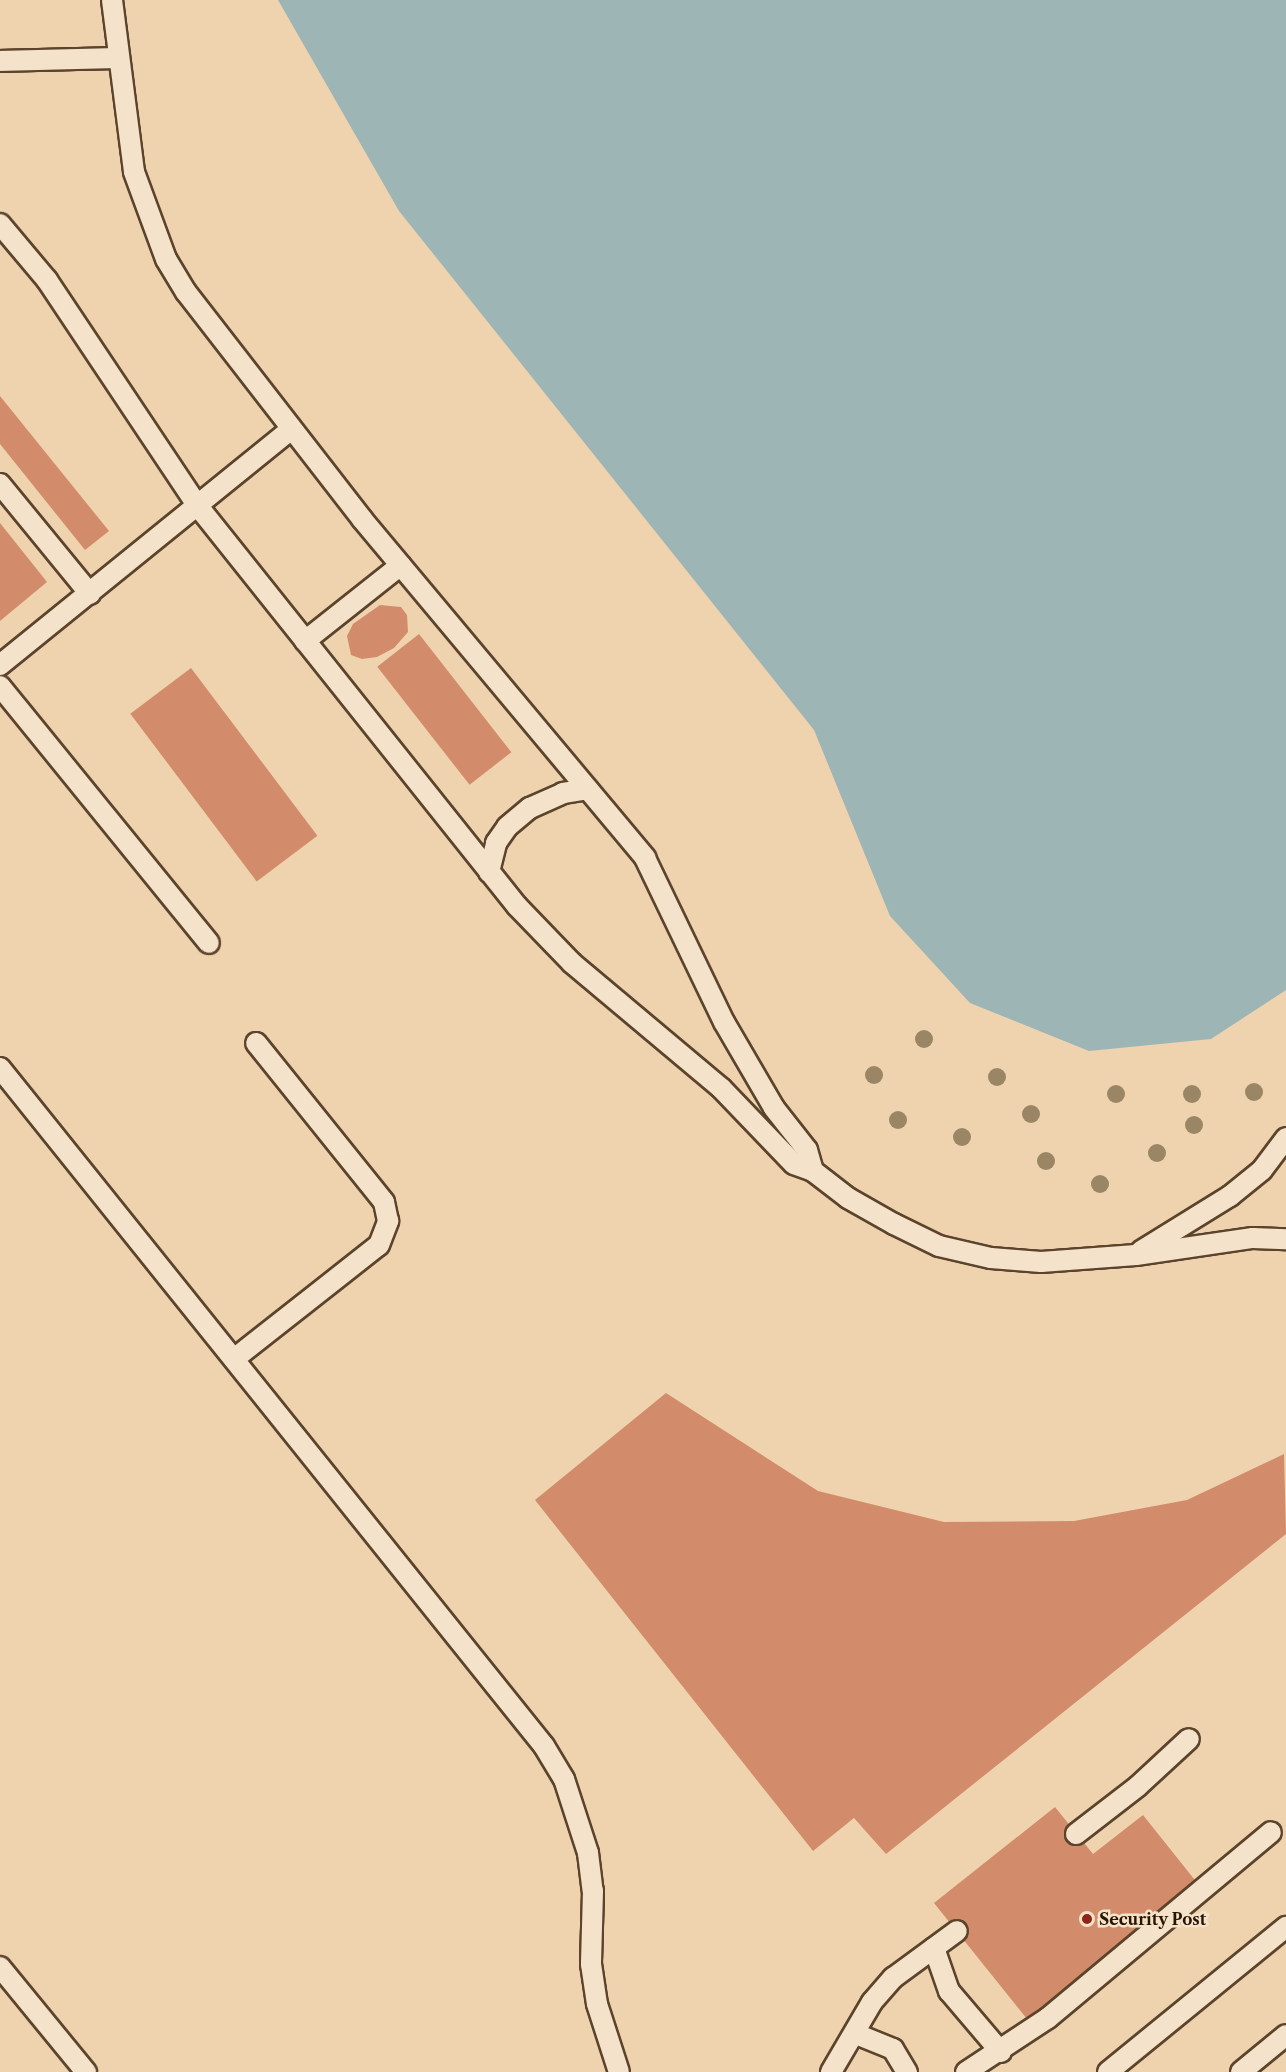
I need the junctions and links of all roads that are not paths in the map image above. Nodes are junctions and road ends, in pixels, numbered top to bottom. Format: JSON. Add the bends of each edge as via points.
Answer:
{"nodes":[{"id":1,"x":112,"y":0,"type":"edge"},
{"id":2,"x":117,"y":58,"type":"junction"},
{"id":3,"x":0,"y":61,"type":"edge"},
{"id":4,"x":0,"y":224,"type":"edge"},
{"id":5,"x":291,"y":429,"type":"junction"},
{"id":6,"x":0,"y":484,"type":"edge"},
{"id":7,"x":197,"y":505,"type":"junction"},
{"id":8,"x":401,"y":566,"type":"junction"},
{"id":9,"x":90,"y":594,"type":"junction"},
{"id":10,"x":305,"y":641,"type":"junction"},
{"id":11,"x":0,"y":665,"type":"edge"},
{"id":12,"x":0,"y":686,"type":"edge"},
{"id":13,"x":588,"y":789,"type":"junction"},
{"id":14,"x":489,"y":872,"type":"junction"},
{"id":15,"x":209,"y":943,"type":"dead end"},
{"id":16,"x":256,"y":1043,"type":"dead end"},
{"id":17,"x":0,"y":1068,"type":"edge"},
{"id":18,"x":1286,"y":1137,"type":"edge"},
{"id":19,"x":813,"y":1171,"type":"junction"},
{"id":20,"x":1286,"y":1239,"type":"edge"},
{"id":21,"x":1136,"y":1255,"type":"junction"},
{"id":22,"x":234,"y":1359,"type":"junction"},
{"id":23,"x":1188,"y":1739,"type":"dead end"},
{"id":24,"x":1271,"y":1832,"type":"dead end"},
{"id":25,"x":1077,"y":1834,"type":"dead end"},
{"id":26,"x":957,"y":1931,"type":"dead end"},
{"id":27,"x":1283,"y":1935,"type":"edge"},
{"id":28,"x":934,"y":1948,"type":"junction"},
{"id":29,"x":0,"y":1967,"type":"edge"},
{"id":30,"x":856,"y":2034,"type":"junction"},
{"id":31,"x":1286,"y":2036,"type":"edge"},
{"id":32,"x":1000,"y":2052,"type":"junction"},
{"id":33,"x":86,"y":2072,"type":"edge"},
{"id":34,"x":619,"y":2072,"type":"edge"},
{"id":35,"x":831,"y":2072,"type":"edge"},
{"id":36,"x":907,"y":2072,"type":"edge"},
{"id":37,"x":966,"y":2072,"type":"edge"},
{"id":38,"x":1108,"y":2072,"type":"edge"},
{"id":39,"x":1241,"y":2072,"type":"edge"}],
"edges":[{"from":1,"to":2,"type":"lane"},
{"from":2,"to":3,"type":"lane"},
{"from":2,"to":5,"type":"lane","via":[[134,172],[166,259],[214,333]]},
{"from":4,"to":7,"type":"lane","via":[[47,280]]},
{"from":5,"to":7,"type":"lane"},
{"from":5,"to":8,"type":"lane"},
{"from":6,"to":9,"type":"lane"},
{"from":7,"to":9,"type":"lane"},
{"from":7,"to":10,"type":"lane"},
{"from":8,"to":10,"type":"lane"},
{"from":8,"to":13,"type":"lane"},
{"from":9,"to":11,"type":"lane"},
{"from":10,"to":14,"type":"lane"},
{"from":12,"to":15,"type":"lane"},
{"from":13,"to":14,"type":"lane","via":[[563,793],[530,808],[507,826],[496,843]]},
{"from":13,"to":19,"type":"lane","via":[[627,833],[659,881],[724,1022],[774,1108],[807,1150]]},
{"from":14,"to":19,"type":"lane","via":[[566,957],[721,1088],[794,1164]]},
{"from":16,"to":22,"type":"lane","via":[[384,1202],[388,1221],[379,1245]]},
{"from":17,"to":22,"type":"lane"},
{"from":18,"to":21,"type":"lane","via":[[1262,1170],[1230,1196]]},
{"from":19,"to":21,"type":"lane","via":[[848,1198],[939,1246],[991,1258],[1041,1262]]},
{"from":20,"to":21,"type":"lane","via":[[1242,1240]]},
{"from":22,"to":34,"type":"lane","via":[[544,1746],[564,1779],[588,1852],[593,1891],[591,1964],[597,2004]]},
{"from":23,"to":25,"type":"lane","via":[[1138,1786]]},
{"from":24,"to":32,"type":"lane","via":[[1208,1888]]},
{"from":26,"to":28,"type":"lane"},
{"from":27,"to":38,"type":"lane"},
{"from":28,"to":30,"type":"lane","via":[[893,1978],[872,2002]]},
{"from":28,"to":32,"type":"lane","via":[[950,1991]]},
{"from":29,"to":33,"type":"lane"},
{"from":30,"to":35,"type":"lane"},
{"from":30,"to":36,"type":"lane","via":[[893,2049]]},
{"from":31,"to":39,"type":"lane"},
{"from":32,"to":37,"type":"lane"}]}
